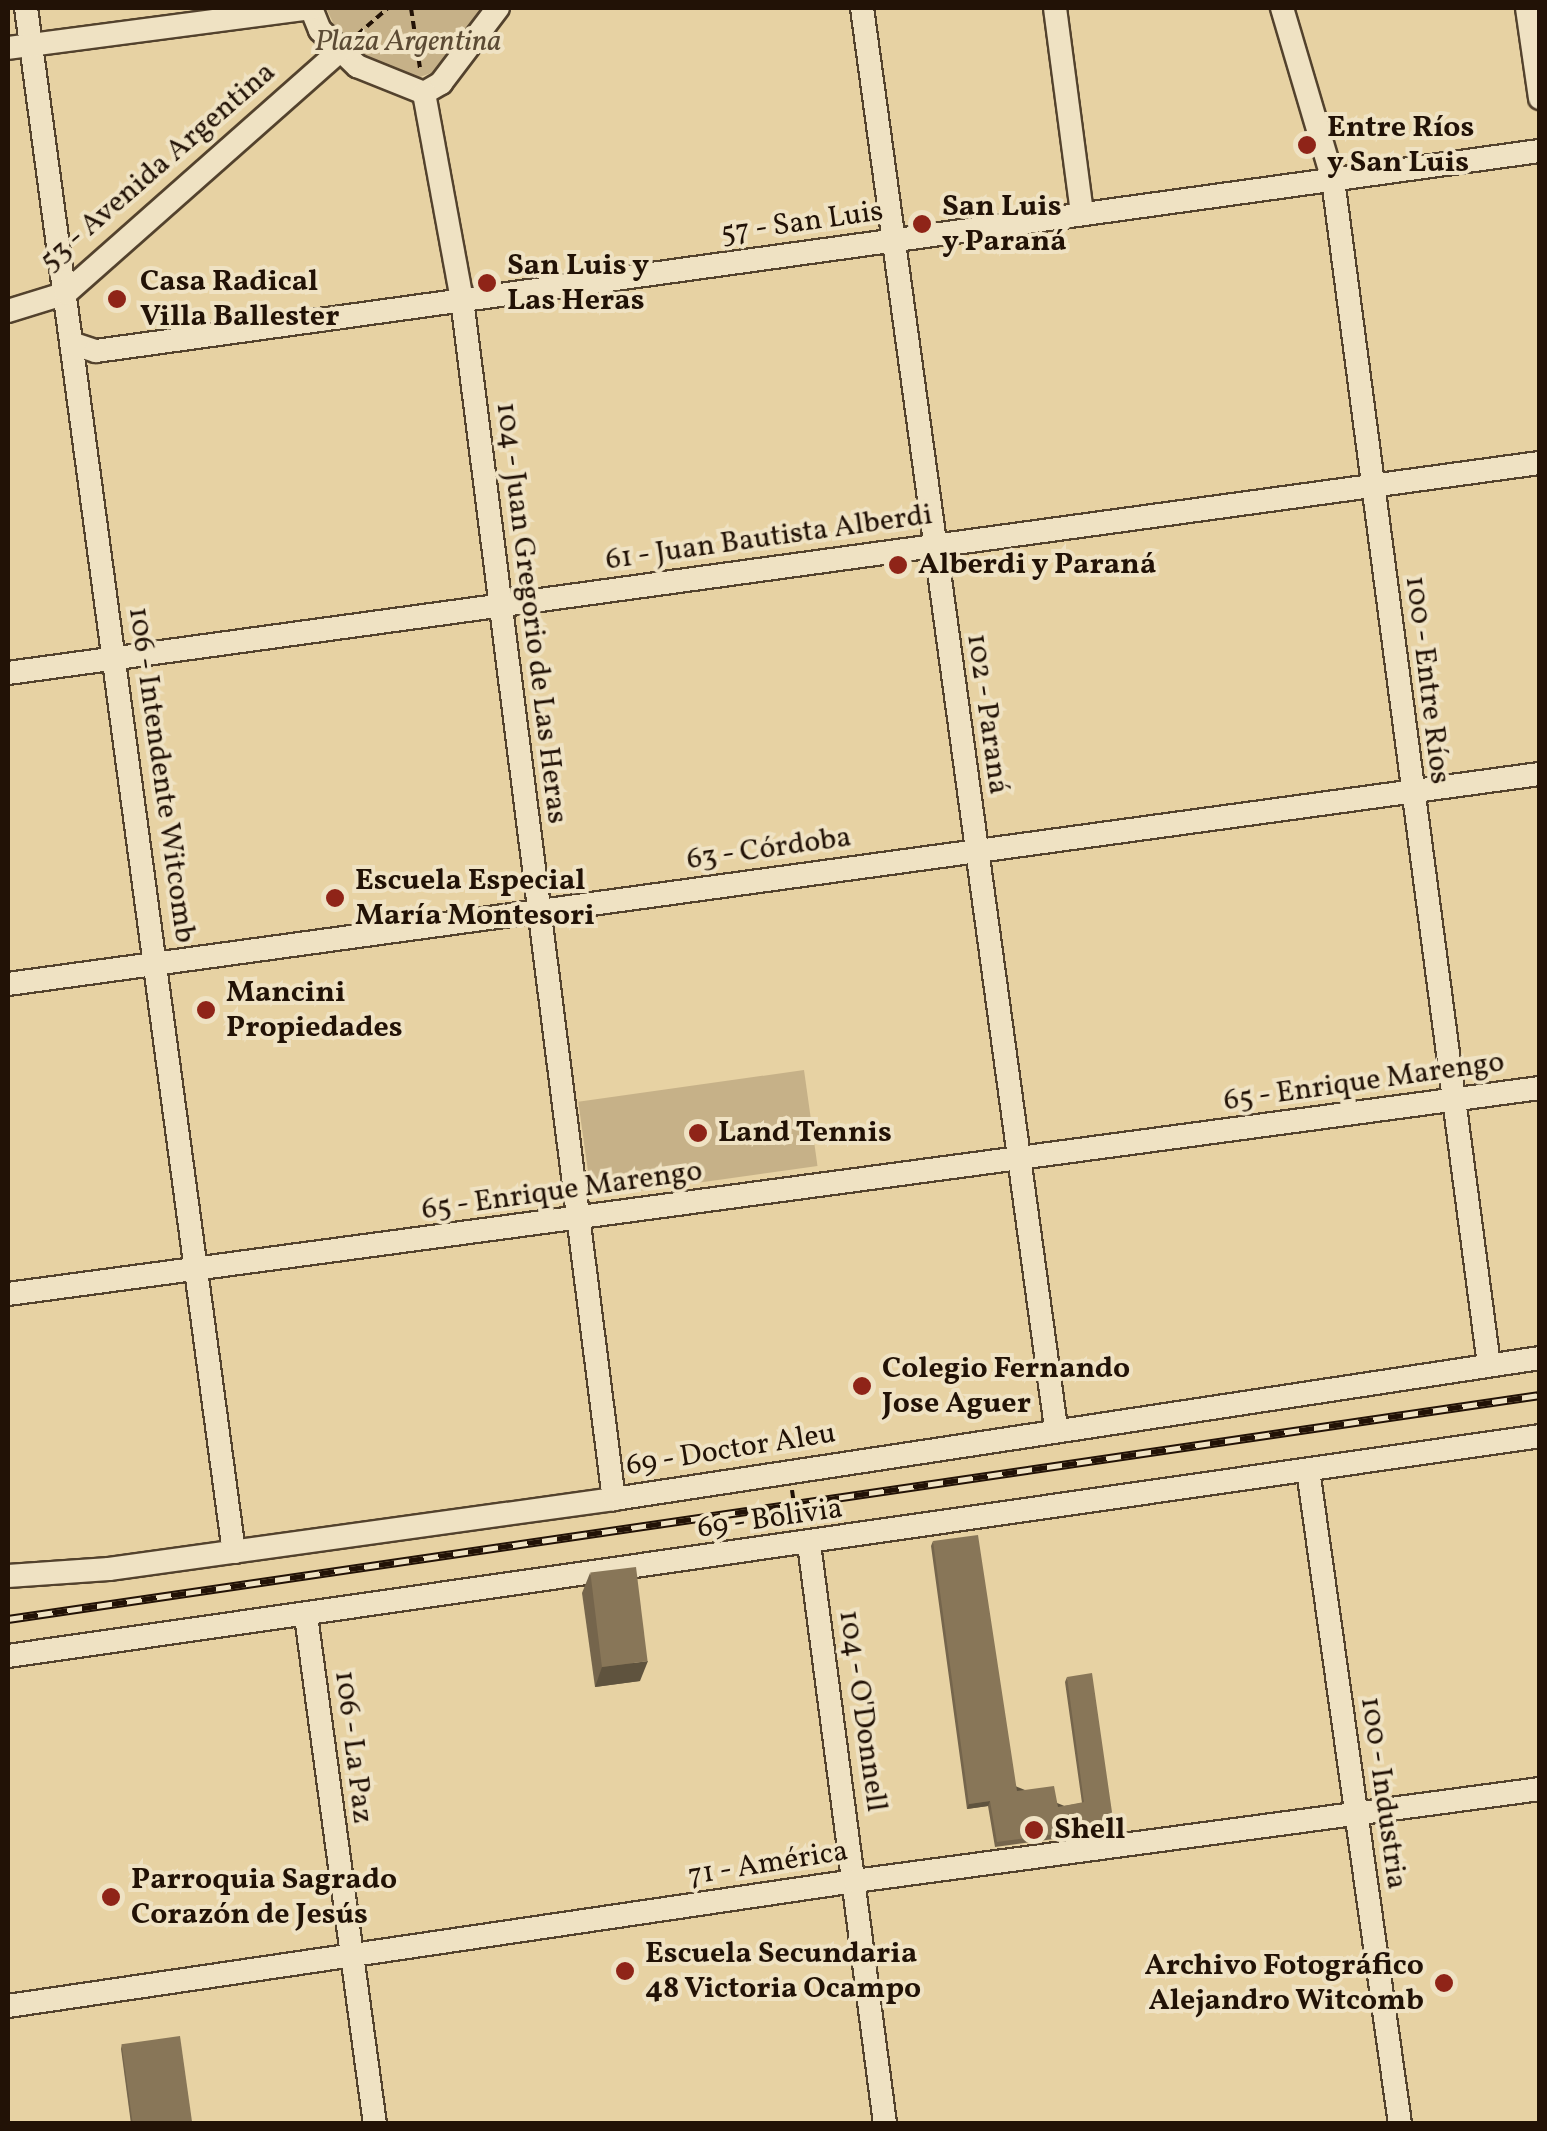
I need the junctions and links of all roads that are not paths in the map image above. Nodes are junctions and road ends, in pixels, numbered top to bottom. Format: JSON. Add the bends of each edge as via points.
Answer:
{"nodes":[{"id":1,"x":26,"y":8,"type":"edge"},
{"id":2,"x":310,"y":8,"type":"edge"},
{"id":3,"x":498,"y":8,"type":"edge"},
{"id":4,"x":862,"y":8,"type":"edge"},
{"id":5,"x":1055,"y":8,"type":"edge"},
{"id":6,"x":1282,"y":8,"type":"edge"},
{"id":7,"x":1527,"y":8,"type":"edge"},
{"id":8,"x":19,"y":46,"type":"edge"},
{"id":9,"x":338,"y":52,"type":"junction"},
{"id":10,"x":424,"y":93,"type":"junction"},
{"id":11,"x":1540,"y":98,"type":"edge"},
{"id":12,"x":1540,"y":151,"type":"edge"},
{"id":13,"x":1333,"y":180,"type":"junction"},
{"id":14,"x":1082,"y":212,"type":"junction"},
{"id":15,"x":893,"y":241,"type":"junction"},
{"id":16,"x":66,"y":293,"type":"junction"},
{"id":17,"x":462,"y":300,"type":"junction"},
{"id":18,"x":8,"y":311,"type":"edge"},
{"id":19,"x":74,"y":344,"type":"junction"},
{"id":20,"x":1540,"y":463,"type":"edge"},
{"id":21,"x":1372,"y":486,"type":"junction"},
{"id":22,"x":934,"y":544,"type":"junction"},
{"id":23,"x":499,"y":607,"type":"junction"},
{"id":24,"x":112,"y":658,"type":"junction"},
{"id":25,"x":8,"y":673,"type":"edge"},
{"id":26,"x":1540,"y":774,"type":"edge"},
{"id":27,"x":1412,"y":791,"type":"junction"},
{"id":28,"x":974,"y":850,"type":"junction"},
{"id":29,"x":540,"y":913,"type":"junction"},
{"id":30,"x":158,"y":963,"type":"junction"},
{"id":31,"x":8,"y":984,"type":"edge"},
{"id":32,"x":1540,"y":1088,"type":"edge"},
{"id":33,"x":1455,"y":1100,"type":"junction"},
{"id":34,"x":1016,"y":1160,"type":"junction"},
{"id":35,"x":581,"y":1219,"type":"junction"},
{"id":36,"x":199,"y":1268,"type":"junction"},
{"id":37,"x":8,"y":1294,"type":"edge"},
{"id":38,"x":1540,"y":1358,"type":"edge"},
{"id":39,"x":1489,"y":1366,"type":"junction"},
{"id":40,"x":1056,"y":1427,"type":"junction"},
{"id":41,"x":1540,"y":1436,"type":"edge"},
{"id":42,"x":1308,"y":1470,"type":"junction"},
{"id":43,"x":614,"y":1499,"type":"junction"},
{"id":44,"x":804,"y":1544,"type":"junction"},
{"id":45,"x":234,"y":1552,"type":"junction"},
{"id":46,"x":109,"y":1569,"type":"junction"},
{"id":47,"x":8,"y":1576,"type":"edge"},
{"id":48,"x":8,"y":1587,"type":"edge"},
{"id":49,"x":306,"y":1616,"type":"junction"},
{"id":50,"x":8,"y":1656,"type":"edge"},
{"id":51,"x":1540,"y":1789,"type":"edge"},
{"id":52,"x":1356,"y":1815,"type":"junction"},
{"id":53,"x":855,"y":1881,"type":"junction"},
{"id":54,"x":350,"y":1958,"type":"junction"},
{"id":55,"x":8,"y":2006,"type":"edge"},
{"id":56,"x":376,"y":2124,"type":"edge"},
{"id":57,"x":886,"y":2124,"type":"edge"},
{"id":58,"x":1400,"y":2124,"type":"edge"}],
"edges":[{"from":1,"to":8,"type":"street","name":"106 - Intendente Witcomb"},
{"from":2,"to":8,"type":"street"},
{"from":2,"to":9,"type":"street"},
{"from":3,"to":10,"type":"street","via":[[442,83]]},
{"from":4,"to":15,"type":"street","name":"102 - Paraná"},
{"from":5,"to":14,"type":"street"},
{"from":6,"to":13,"type":"street","name":"100 - Entre Ríos"},
{"from":7,"to":11,"type":"street"},
{"from":8,"to":16,"type":"street","name":"106 - Intendente Witcomb"},
{"from":9,"to":10,"type":"street","via":[[379,79]]},
{"from":9,"to":16,"type":"street","name":"53 - Avenida Argentina"},
{"from":10,"to":17,"type":"street","name":"104 - Juan Gregorio de Las Heras"},
{"from":12,"to":13,"type":"street","name":"57 - San Luis"},
{"from":13,"to":14,"type":"street","name":"57 - San Luis"},
{"from":13,"to":21,"type":"street","name":"100 - Entre Ríos"},
{"from":14,"to":15,"type":"street","name":"57 - San Luis"},
{"from":15,"to":17,"type":"street","name":"57 - San Luis"},
{"from":15,"to":22,"type":"street","name":"102 - Paraná"},
{"from":16,"to":18,"type":"street","name":"53 - Avenida Argentina"},
{"from":16,"to":19,"type":"street","name":"106 - Intendente Witcomb"},
{"from":17,"to":19,"type":"street","name":"57 - San Luis","via":[[96,351]]},
{"from":17,"to":23,"type":"street","name":"104 - Juan Gregorio de Las Heras"},
{"from":19,"to":24,"type":"street","name":"106 - Intendente Witcomb"},
{"from":20,"to":21,"type":"street","name":"61 - Juan Bautista Alberdi"},
{"from":21,"to":22,"type":"street","name":"61 - Juan Bautista Alberdi"},
{"from":21,"to":27,"type":"street","name":"100 - Entre Ríos"},
{"from":22,"to":23,"type":"street","name":"61 - Juan Bautista Alberdi"},
{"from":22,"to":28,"type":"street","name":"102 - Paraná"},
{"from":23,"to":24,"type":"street","name":"61 - Juan Bautista Alberdi"},
{"from":23,"to":29,"type":"street","name":"104 - Juan Gregorio de Las Heras"},
{"from":24,"to":25,"type":"street","name":"61 - Juan Bautista Alberdi"},
{"from":24,"to":30,"type":"street","name":"106 - Intendente Witcomb"},
{"from":26,"to":27,"type":"street","name":"63 - Córdoba"},
{"from":27,"to":28,"type":"street","name":"63 - Córdoba"},
{"from":27,"to":33,"type":"street","name":"100 - Entre Ríos"},
{"from":28,"to":29,"type":"street","name":"63 - Córdoba"},
{"from":28,"to":34,"type":"street","name":"102 - Paraná"},
{"from":29,"to":30,"type":"street","name":"63 - Córdoba"},
{"from":29,"to":35,"type":"street","name":"104 - Juan Gregorio de Las Heras"},
{"from":30,"to":31,"type":"street","name":"63 - Córdoba"},
{"from":30,"to":36,"type":"street","name":"106 - Intendente Witcomb"},
{"from":32,"to":33,"type":"street","name":"65 - Enrique Marengo"},
{"from":33,"to":34,"type":"street","name":"65 - Enrique Marengo"},
{"from":33,"to":39,"type":"street","name":"100 - Entre Ríos"},
{"from":34,"to":35,"type":"street","name":"65 - Enrique Marengo"},
{"from":34,"to":40,"type":"street","name":"102 - Paraná"},
{"from":35,"to":36,"type":"street","name":"65 - Enrique Marengo"},
{"from":35,"to":43,"type":"street","name":"104 - Juan Gregorio de Las Heras"},
{"from":36,"to":37,"type":"street","name":"65 - Enrique Marengo"},
{"from":36,"to":45,"type":"street","name":"106 - Intendente Witcomb"},
{"from":38,"to":39,"type":"street","name":"69 - Doctor Aleu"},
{"from":39,"to":40,"type":"street","name":"69 - Doctor Aleu"},
{"from":40,"to":43,"type":"street","name":"69 - Doctor Aleu"},
{"from":41,"to":42,"type":"street","name":"69 - Bolivia"},
{"from":42,"to":44,"type":"street","name":"69 - Bolivia"},
{"from":42,"to":52,"type":"street","name":"100 - Industria"},
{"from":43,"to":45,"type":"street","name":"69 - Doctor Aleu"},
{"from":44,"to":49,"type":"street","name":"69 - Bolivia"},
{"from":44,"to":53,"type":"street","name":"104 - O'Donnell"},
{"from":45,"to":46,"type":"street","name":"69 - Doctor Aleu"},
{"from":46,"to":47,"type":"street","name":"69 - Doctor Aleu"},
{"from":46,"to":48,"type":"street","name":"69 - Doctor Aleu"},
{"from":49,"to":50,"type":"street","name":"69 - Bolivia"},
{"from":49,"to":54,"type":"street","name":"106 - La Paz"},
{"from":51,"to":52,"type":"street","name":"71 - América"},
{"from":52,"to":53,"type":"street","name":"71 - América"},
{"from":52,"to":58,"type":"street","name":"100 - Industria"},
{"from":53,"to":54,"type":"street","name":"71 - América"},
{"from":53,"to":57,"type":"street","name":"104 - O'Donnell"},
{"from":54,"to":55,"type":"street","name":"71 - América"},
{"from":54,"to":56,"type":"street","name":"106 - La Paz"}]}
